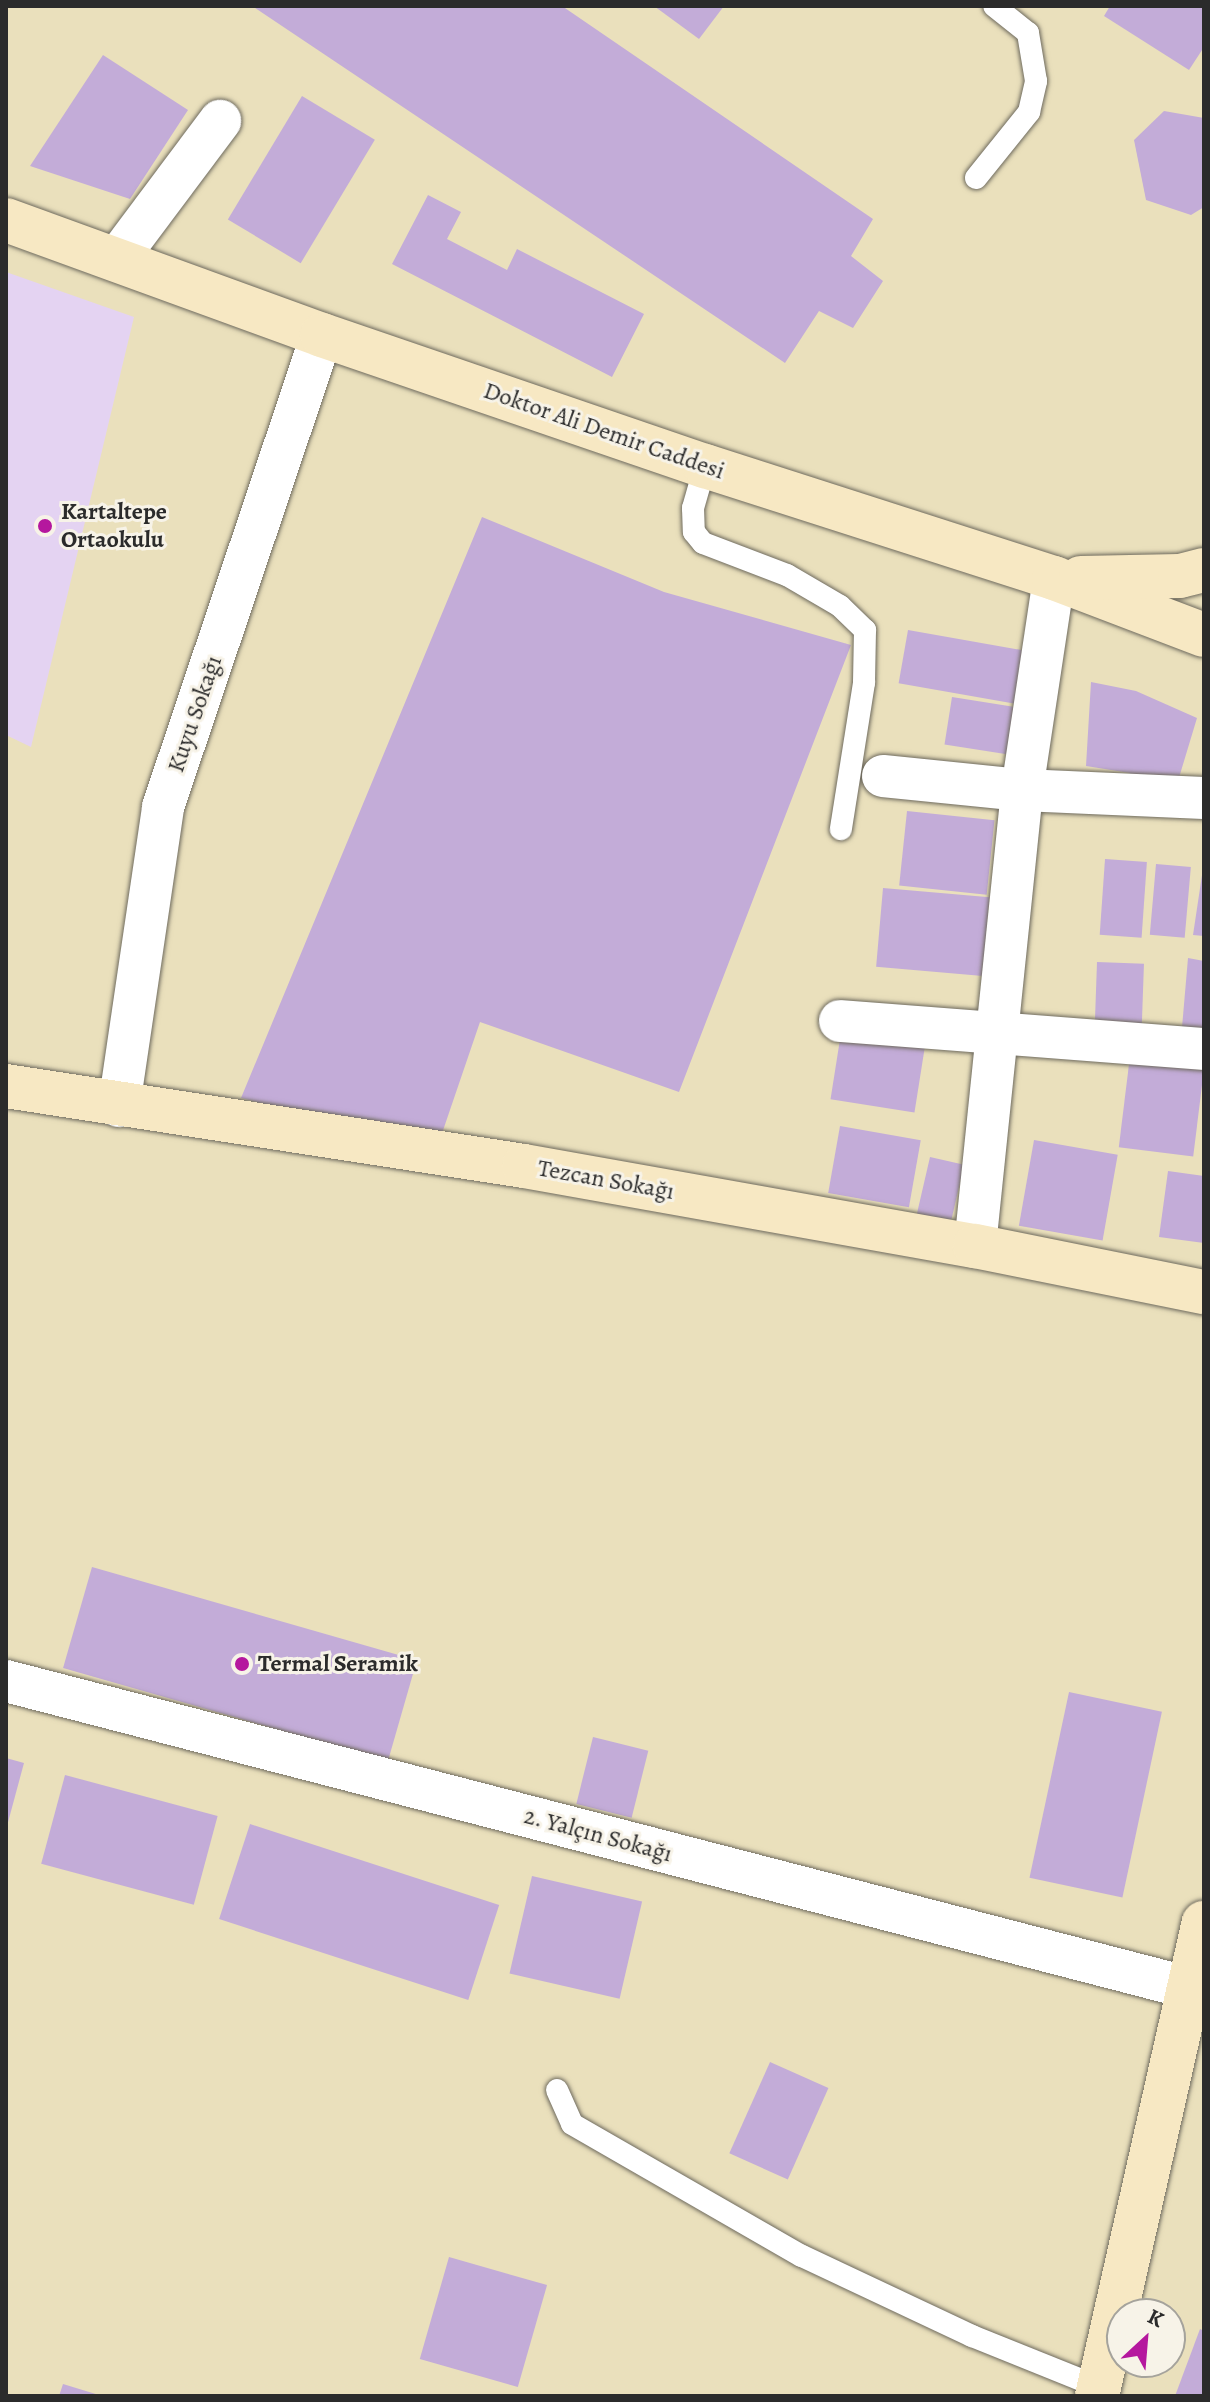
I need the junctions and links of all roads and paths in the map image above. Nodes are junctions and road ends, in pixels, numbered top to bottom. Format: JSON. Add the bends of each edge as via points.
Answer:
{"nodes":[{"id":1,"x":994,"y":6,"type":"edge"},
{"id":2,"x":220,"y":121,"type":"dead end"},
{"id":3,"x":976,"y":178,"type":"dead end"},
{"id":4,"x":6,"y":220,"type":"edge"},
{"id":5,"x":116,"y":260,"type":"junction"},
{"id":6,"x":322,"y":335,"type":"junction"},
{"id":7,"x":705,"y":466,"type":"junction"},
{"id":8,"x":1204,"y":570,"type":"edge"},
{"id":9,"x":1054,"y":578,"type":"junction"},
{"id":10,"x":1204,"y":635,"type":"edge"},
{"id":11,"x":883,"y":776,"type":"dead end"},
{"id":12,"x":1022,"y":790,"type":"junction"},
{"id":13,"x":1204,"y":798,"type":"edge"},
{"id":14,"x":841,"y":829,"type":"dead end"},
{"id":15,"x":840,"y":1021,"type":"dead end"},
{"id":16,"x":997,"y":1034,"type":"junction"},
{"id":17,"x":1204,"y":1049,"type":"edge"},
{"id":18,"x":6,"y":1086,"type":"edge"},
{"id":19,"x":119,"y":1106,"type":"junction"},
{"id":20,"x":975,"y":1246,"type":"junction"},
{"id":21,"x":1204,"y":1292,"type":"edge"},
{"id":22,"x":6,"y":1681,"type":"edge"},
{"id":23,"x":1204,"y":1923,"type":"edge"},
{"id":24,"x":1190,"y":1988,"type":"junction"},
{"id":25,"x":557,"y":2090,"type":"dead end"},
{"id":26,"x":1098,"y":2392,"type":"edge"}],
"edges":[{"from":1,"to":3,"type":"lane","via":[[1028,33],[1036,81],[1029,112]]},
{"from":2,"to":5,"type":"street"},
{"from":4,"to":5,"type":"street","name":"Doktor Ali Demir Caddesi"},
{"from":5,"to":6,"type":"street","name":"Doktor Ali Demir Caddesi"},
{"from":6,"to":7,"type":"street","name":"Doktor Ali Demir Caddesi"},
{"from":6,"to":19,"type":"street","name":"Kuyu Sokağı","via":[[163,807]]},
{"from":7,"to":9,"type":"street","name":"Doktor Ali Demir Caddesi"},
{"from":7,"to":14,"type":"lane","via":[[693,508],[694,532],[703,543],[787,575],[840,606],[865,630],[864,683]]},
{"from":8,"to":9,"type":"street","via":[[1180,576]]},
{"from":9,"to":10,"type":"street","name":"Doktor Ali Demir Caddesi"},
{"from":9,"to":12,"type":"street"},
{"from":11,"to":12,"type":"street"},
{"from":12,"to":13,"type":"street"},
{"from":12,"to":16,"type":"street"},
{"from":15,"to":16,"type":"street"},
{"from":16,"to":17,"type":"street"},
{"from":16,"to":20,"type":"street"},
{"from":18,"to":19,"type":"street","name":"Tezcan Sokağı"},
{"from":19,"to":20,"type":"street","name":"Tezcan Sokağı","via":[[524,1166]]},
{"from":20,"to":21,"type":"street","name":"Tezcan Sokağı"},
{"from":22,"to":24,"type":"street","name":"2. Yalçın Sokağı"},
{"from":23,"to":24,"type":"street"},
{"from":24,"to":26,"type":"street"},
{"from":25,"to":26,"type":"lane","via":[[572,2124],[802,2256]]}]}
